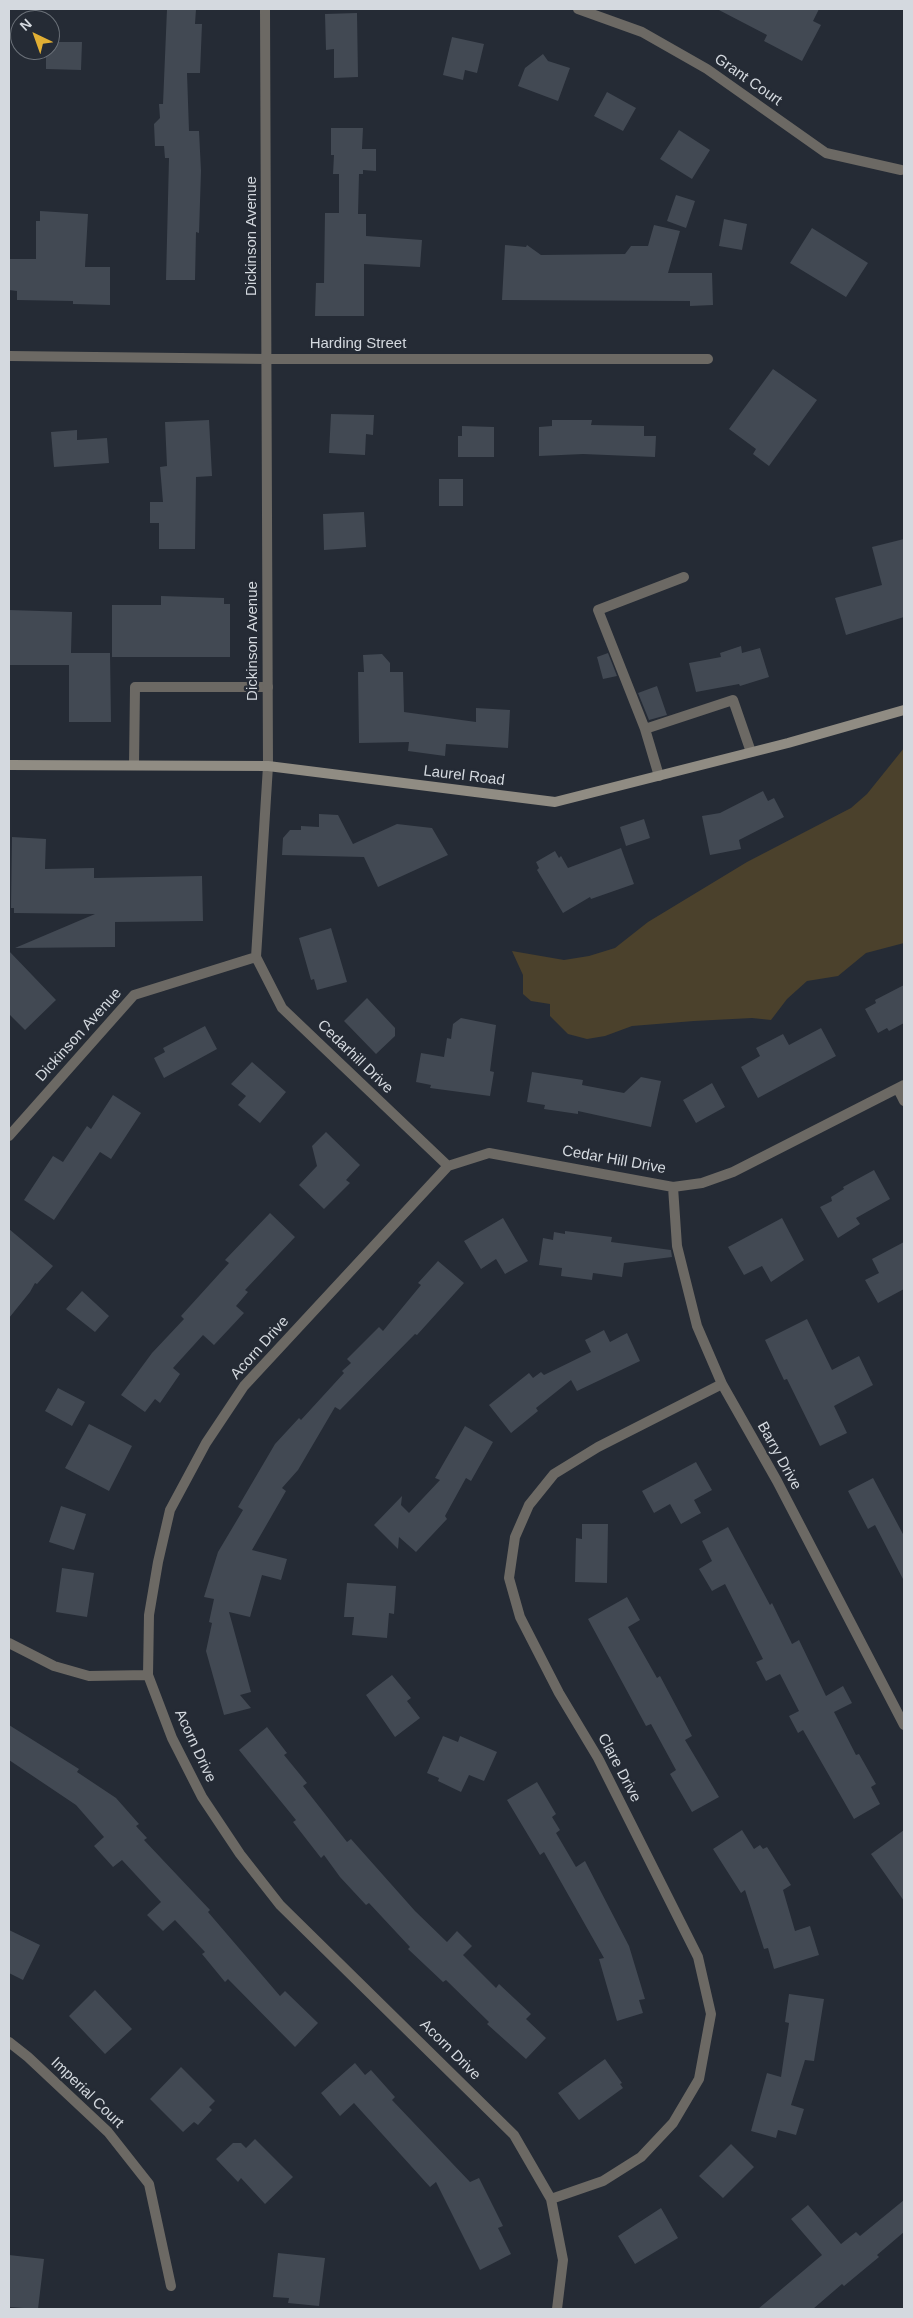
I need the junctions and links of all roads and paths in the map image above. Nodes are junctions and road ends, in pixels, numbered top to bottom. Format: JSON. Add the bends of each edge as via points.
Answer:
{"nodes":[{"id":1,"x":266,"y":9,"type":"edge"},
{"id":2,"x":578,"y":9,"type":"edge"},
{"id":3,"x":901,"y":170,"type":"dead end"},
{"id":4,"x":9,"y":356,"type":"edge"},
{"id":5,"x":267,"y":359,"type":"junction"},
{"id":6,"x":708,"y":359,"type":"dead end"},
{"id":7,"x":684,"y":577,"type":"dead end"},
{"id":8,"x":268,"y":687,"type":"junction"},
{"id":9,"x":904,"y":710,"type":"edge"},
{"id":10,"x":645,"y":728,"type":"junction"},
{"id":11,"x":751,"y":752,"type":"junction"},
{"id":12,"x":9,"y":764,"type":"edge"},
{"id":13,"x":134,"y":765,"type":"junction"},
{"id":14,"x":268,"y":766,"type":"junction"},
{"id":15,"x":659,"y":776,"type":"junction"},
{"id":16,"x":256,"y":957,"type":"junction"},
{"id":17,"x":901,"y":1087,"type":"edge"},
{"id":18,"x":904,"y":1101,"type":"edge"},
{"id":19,"x":9,"y":1136,"type":"edge"},
{"id":20,"x":448,"y":1166,"type":"junction"},
{"id":21,"x":673,"y":1187,"type":"junction"},
{"id":22,"x":722,"y":1384,"type":"junction"},
{"id":23,"x":9,"y":1643,"type":"edge"},
{"id":24,"x":148,"y":1675,"type":"junction"},
{"id":25,"x":904,"y":1725,"type":"edge"},
{"id":26,"x":9,"y":2042,"type":"edge"},
{"id":27,"x":551,"y":2199,"type":"junction"},
{"id":28,"x":171,"y":2286,"type":"dead end"},
{"id":29,"x":557,"y":2309,"type":"edge"}],
"edges":[{"from":1,"to":5,"type":"street","name":"Dickinson Avenue"},
{"from":2,"to":3,"type":"street","name":"Grant Court","via":[[642,32],[707,69],[826,153]]},
{"from":4,"to":5,"type":"street","name":"Harding Street"},
{"from":5,"to":6,"type":"street","name":"Harding Street"},
{"from":5,"to":8,"type":"street","name":"Dickinson Avenue"},
{"from":7,"to":10,"type":"street","via":[[598,610]]},
{"from":8,"to":13,"type":"street","via":[[135,687]]},
{"from":8,"to":14,"type":"street","name":"Dickinson Avenue"},
{"from":9,"to":11,"type":"main road","name":"Laurel Road"},
{"from":10,"to":11,"type":"street","via":[[733,700]]},
{"from":10,"to":15,"type":"street"},
{"from":11,"to":15,"type":"main road","name":"Laurel Road"},
{"from":12,"to":13,"type":"main road","name":"Laurel Road"},
{"from":13,"to":14,"type":"main road","name":"Laurel Road"},
{"from":14,"to":15,"type":"main road","name":"Laurel Road","via":[[555,802]]},
{"from":14,"to":16,"type":"street","name":"Dickinson Avenue"},
{"from":16,"to":19,"type":"street","name":"Dickinson Avenue","via":[[134,995]]},
{"from":16,"to":20,"type":"street","name":"Cedarhill Drive","via":[[282,1008]]},
{"from":17,"to":18,"type":"street"},
{"from":17,"to":21,"type":"street","name":"Cedar Hill Drive","via":[[733,1172]]},
{"from":20,"to":21,"type":"street","name":"Cedar Hill Drive","via":[[489,1154]]},
{"from":20,"to":24,"type":"street","name":"Acorn Drive","via":[[244,1386],[206,1443],[170,1510],[149,1615]]},
{"from":21,"to":22,"type":"street","name":"Barry Drive","via":[[677,1246],[697,1326]]},
{"from":22,"to":25,"type":"street","name":"Barry Drive","via":[[777,1481]]},
{"from":22,"to":27,"type":"street","name":"Clare Drive","via":[[598,1447],[554,1474],[529,1505],[515,1537],[509,1578],[520,1617],[559,1693],[598,1758],[698,1957],[711,2014],[699,2079],[674,2124],[641,2157],[603,2180]]},
{"from":23,"to":24,"type":"street","via":[[54,1666],[89,1676]]},
{"from":24,"to":27,"type":"street","name":"Acorn Drive","via":[[172,1738],[202,1797],[268,1891],[514,2135]]},
{"from":26,"to":28,"type":"street","name":"Imperial Court","via":[[108,2132],[149,2184]]},
{"from":27,"to":29,"type":"street","name":"Acorn Drive","via":[[563,2260]]}]}
